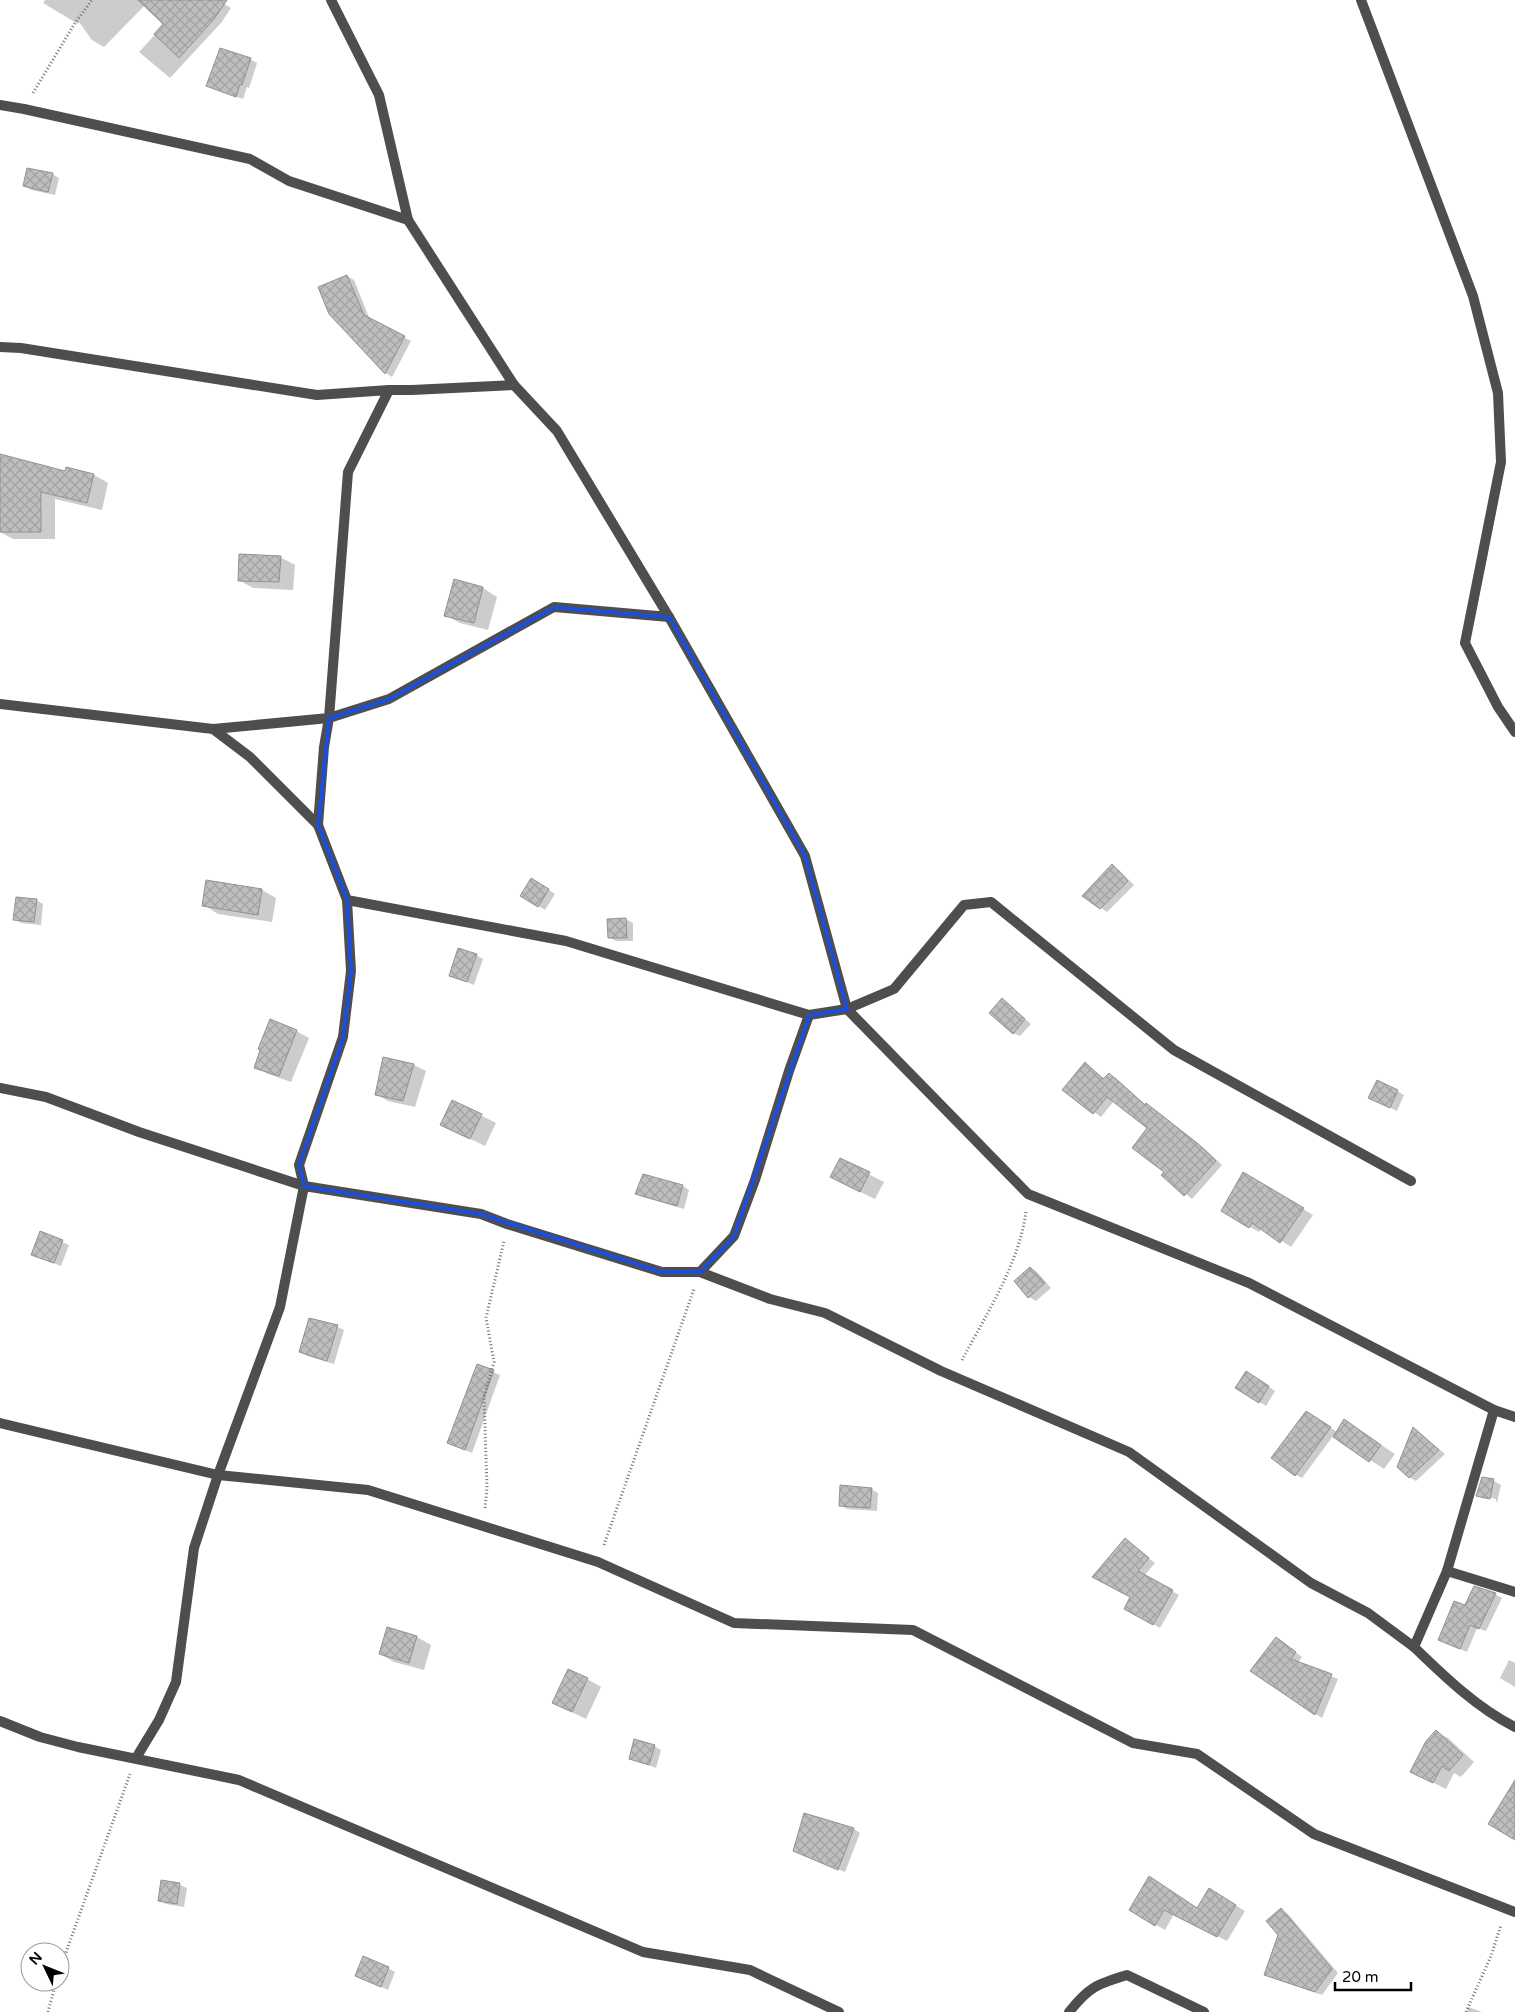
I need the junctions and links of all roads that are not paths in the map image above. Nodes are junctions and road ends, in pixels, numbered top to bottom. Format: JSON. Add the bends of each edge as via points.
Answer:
{"nodes":[{"id":1,"x":330,"y":0,"type":"edge"},
{"id":2,"x":1361,"y":0,"type":"edge"},
{"id":3,"x":0,"y":105,"type":"edge"},
{"id":4,"x":408,"y":220,"type":"junction"},
{"id":5,"x":0,"y":347,"type":"edge"},
{"id":6,"x":514,"y":385,"type":"junction"},
{"id":7,"x":389,"y":390,"type":"junction"},
{"id":8,"x":669,"y":617,"type":"junction"},
{"id":9,"x":0,"y":704,"type":"edge"},
{"id":10,"x":329,"y":718,"type":"junction"},
{"id":11,"x":213,"y":729,"type":"junction"},
{"id":12,"x":1515,"y":732,"type":"edge"},
{"id":13,"x":318,"y":825,"type":"junction"},
{"id":14,"x":347,"y":900,"type":"junction"},
{"id":15,"x":847,"y":1009,"type":"junction"},
{"id":16,"x":809,"y":1015,"type":"junction"},
{"id":17,"x":0,"y":1088,"type":"edge"},
{"id":18,"x":1411,"y":1181,"type":"dead end"},
{"id":19,"x":304,"y":1186,"type":"junction"},
{"id":20,"x":700,"y":1272,"type":"junction"},
{"id":21,"x":1494,"y":1410,"type":"junction"},
{"id":22,"x":1515,"y":1417,"type":"edge"},
{"id":23,"x":0,"y":1423,"type":"edge"},
{"id":24,"x":218,"y":1475,"type":"junction"},
{"id":25,"x":1447,"y":1571,"type":"junction"},
{"id":26,"x":1515,"y":1592,"type":"edge"},
{"id":27,"x":1414,"y":1647,"type":"junction"},
{"id":28,"x":0,"y":1721,"type":"edge"},
{"id":29,"x":1515,"y":1727,"type":"edge"},
{"id":30,"x":136,"y":1758,"type":"junction"},
{"id":31,"x":1511,"y":1910,"type":"edge"},
{"id":32,"x":838,"y":2012,"type":"edge"},
{"id":33,"x":1069,"y":2012,"type":"edge"},
{"id":34,"x":1204,"y":2012,"type":"edge"}],
"edges":[{"from":1,"to":4,"type":"street","via":[[379,95]]},
{"from":2,"to":12,"type":"street","via":[[1472,296],[1498,393],[1501,462],[1464,643]]},
{"from":3,"to":4,"type":"street","via":[[250,160],[289,181]]},
{"from":4,"to":6,"type":"street"},
{"from":5,"to":7,"type":"street","via":[[317,395]]},
{"from":6,"to":7,"type":"street"},
{"from":6,"to":8,"type":"street","via":[[557,430]]},
{"from":7,"to":10,"type":"street","via":[[348,472]]},
{"from":8,"to":10,"type":"street","via":[[554,607],[389,699]]},
{"from":8,"to":15,"type":"street","via":[[805,856]]},
{"from":9,"to":11,"type":"street"},
{"from":10,"to":11,"type":"street"},
{"from":10,"to":13,"type":"street"},
{"from":11,"to":13,"type":"street","via":[[250,757]]},
{"from":13,"to":14,"type":"street"},
{"from":14,"to":16,"type":"street","via":[[566,941]]},
{"from":14,"to":19,"type":"street","via":[[351,971],[343,1037],[299,1165]]},
{"from":15,"to":16,"type":"street"},
{"from":15,"to":18,"type":"street","via":[[894,989],[964,905],[991,902],[1174,1050]]},
{"from":15,"to":21,"type":"street","via":[[1028,1194],[1249,1283]]},
{"from":16,"to":20,"type":"street","via":[[734,1236]]},
{"from":17,"to":19,"type":"street","via":[[46,1097]]},
{"from":19,"to":20,"type":"street","via":[[481,1214],[662,1272]]},
{"from":19,"to":24,"type":"street","via":[[280,1308]]},
{"from":20,"to":27,"type":"street","via":[[770,1299],[825,1312],[953,1376],[1129,1452],[1311,1583],[1368,1613]]},
{"from":21,"to":22,"type":"street"},
{"from":21,"to":25,"type":"street"},
{"from":23,"to":24,"type":"street"},
{"from":24,"to":30,"type":"street","via":[[194,1548],[176,1682],[159,1720]]},
{"from":24,"to":31,"type":"street","via":[[368,1490],[598,1562],[734,1623],[913,1630],[1133,1743],[1197,1754],[1314,1834]]},
{"from":25,"to":26,"type":"street"},
{"from":25,"to":27,"type":"street"},
{"from":27,"to":29,"type":"street","via":[[1446,1677]]},
{"from":28,"to":30,"type":"street","via":[[40,1737]]},
{"from":30,"to":32,"type":"street","via":[[239,1780],[643,1952],[750,1970]]},
{"from":33,"to":34,"type":"street","via":[[1084,1994],[1099,1984],[1127,1975]]}]}
